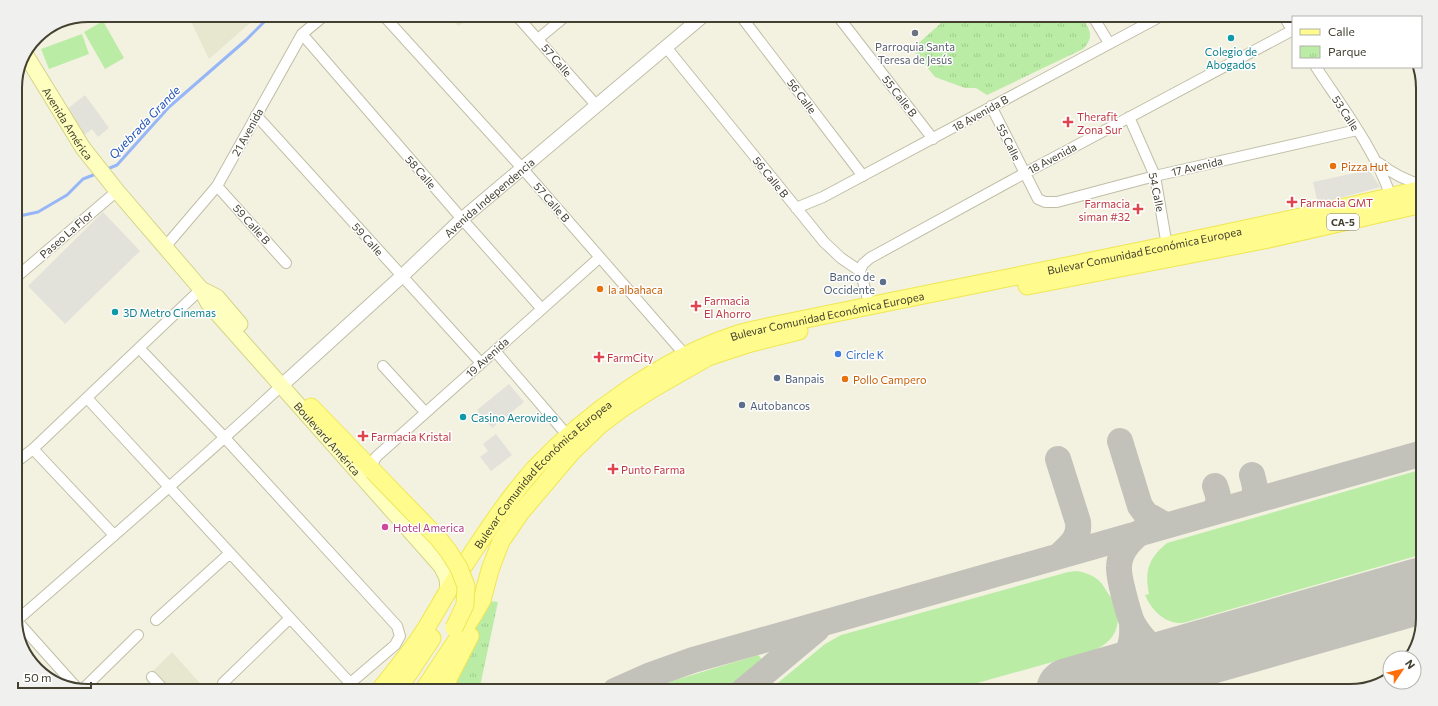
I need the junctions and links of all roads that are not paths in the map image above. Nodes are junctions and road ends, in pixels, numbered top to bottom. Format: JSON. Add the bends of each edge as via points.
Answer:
{"nodes":[{"id":1,"x":317,"y":22,"type":"edge"},
{"id":2,"x":389,"y":22,"type":"edge"},
{"id":3,"x":522,"y":22,"type":"edge"},
{"id":4,"x":559,"y":22,"type":"edge"},
{"id":5,"x":696,"y":22,"type":"edge"},
{"id":6,"x":745,"y":22,"type":"edge"},
{"id":7,"x":842,"y":22,"type":"edge"},
{"id":8,"x":1096,"y":22,"type":"edge"},
{"id":9,"x":1150,"y":22,"type":"edge"},
{"id":10,"x":1292,"y":32,"type":"edge"},
{"id":11,"x":302,"y":34,"type":"junction"},
{"id":12,"x":538,"y":39,"type":"junction"},
{"id":13,"x":1109,"y":43,"type":"junction"},
{"id":14,"x":666,"y":47,"type":"junction"},
{"id":15,"x":29,"y":60,"type":"edge"},
{"id":16,"x":1317,"y":68,"type":"edge"},
{"id":17,"x":597,"y":106,"type":"junction"},
{"id":18,"x":991,"y":106,"type":"junction"},
{"id":19,"x":256,"y":115,"type":"junction"},
{"id":20,"x":1129,"y":117,"type":"junction"},
{"id":21,"x":1357,"y":130,"type":"junction"},
{"id":22,"x":933,"y":139,"type":"junction"},
{"id":23,"x":1375,"y":160,"type":"junction"},
{"id":24,"x":522,"y":168,"type":"junction"},
{"id":25,"x":1025,"y":173,"type":"junction"},
{"id":26,"x":863,"y":176,"type":"junction"},
{"id":27,"x":1155,"y":176,"type":"junction"},
{"id":28,"x":1416,"y":183,"type":"edge"},
{"id":29,"x":217,"y":186,"type":"junction"},
{"id":30,"x":115,"y":189,"type":"junction"},
{"id":31,"x":1416,"y":191,"type":"edge"},
{"id":32,"x":1391,"y":197,"type":"junction"},
{"id":33,"x":1038,"y":198,"type":"joint"},
{"id":34,"x":1416,"y":205,"type":"edge"},
{"id":35,"x":796,"y":208,"type":"junction"},
{"id":36,"x":462,"y":219,"type":"junction"},
{"id":37,"x":1265,"y":232,"type":"junction"},
{"id":38,"x":1167,"y":246,"type":"junction"},
{"id":39,"x":165,"y":247,"type":"junction"},
{"id":40,"x":600,"y":258,"type":"junction"},
{"id":41,"x":286,"y":263,"type":"dead end"},
{"id":42,"x":860,"y":271,"type":"junction"},
{"id":43,"x":22,"y":272,"type":"edge"},
{"id":44,"x":402,"y":276,"type":"junction"},
{"id":45,"x":201,"y":288,"type":"junction"},
{"id":46,"x":870,"y":306,"type":"junction"},
{"id":47,"x":541,"y":308,"type":"junction"},
{"id":48,"x":139,"y":348,"type":"junction"},
{"id":49,"x":495,"y":351,"type":"junction"},
{"id":50,"x":686,"y":356,"type":"junction"},
{"id":51,"x":481,"y":363,"type":"junction"},
{"id":52,"x":383,"y":366,"type":"dead end"},
{"id":53,"x":284,"y":383,"type":"junction"},
{"id":54,"x":87,"y":398,"type":"junction"},
{"id":55,"x":311,"y":407,"type":"junction"},
{"id":56,"x":425,"y":412,"type":"junction"},
{"id":57,"x":568,"y":436,"type":"junction"},
{"id":58,"x":225,"y":438,"type":"junction"},
{"id":59,"x":33,"y":449,"type":"junction"},
{"id":60,"x":22,"y":458,"type":"edge"},
{"id":61,"x":370,"y":463,"type":"junction"},
{"id":62,"x":170,"y":487,"type":"junction"},
{"id":63,"x":114,"y":535,"type":"junction"},
{"id":64,"x":230,"y":553,"type":"junction"},
{"id":65,"x":467,"y":561,"type":"junction"},
{"id":66,"x":445,"y":597,"type":"junction"},
{"id":67,"x":474,"y":614,"type":"junction"},
{"id":68,"x":22,"y":616,"type":"edge"},
{"id":69,"x":290,"y":618,"type":"junction"},
{"id":70,"x":156,"y":620,"type":"dead end"},
{"id":71,"x":23,"y":628,"type":"edge"},
{"id":72,"x":138,"y":635,"type":"dead end"},
{"id":73,"x":152,"y":677,"type":"dead end"},
{"id":74,"x":72,"y":682,"type":"edge"},
{"id":75,"x":223,"y":683,"type":"dead end"},
{"id":76,"x":350,"y":683,"type":"joint"},
{"id":77,"x":88,"y":684,"type":"edge"},
{"id":78,"x":158,"y":684,"type":"edge"},
{"id":79,"x":384,"y":684,"type":"edge"},
{"id":80,"x":400,"y":684,"type":"edge"},
{"id":81,"x":417,"y":684,"type":"edge"},
{"id":82,"x":428,"y":684,"type":"edge"},
{"id":83,"x":446,"y":684,"type":"edge"}],
"edges":[{"from":1,"to":11,"type":"street","name":"21 Avenida"},
{"from":2,"to":24,"type":"street","name":"57 Calle B"},
{"from":3,"to":12,"type":"street","name":"57 Calle"},
{"from":4,"to":12,"type":"street"},
{"from":5,"to":14,"type":"street","name":"Avenida Independencia"},
{"from":6,"to":26,"type":"street","name":"56 Calle"},
{"from":7,"to":22,"type":"street","name":"55 Calle B"},
{"from":8,"to":13,"type":"street"},
{"from":9,"to":13,"type":"street","name":"18 Avenida B"},
{"from":10,"to":20,"type":"street","name":"18 Avenida"},
{"from":11,"to":19,"type":"street","name":"21 Avenida"},
{"from":11,"to":36,"type":"street","name":"58 Calle"},
{"from":12,"to":17,"type":"street","name":"57 Calle"},
{"from":13,"to":18,"type":"street","name":"18 Avenida B"},
{"from":14,"to":17,"type":"street","name":"Avenida Independencia"},
{"from":14,"to":35,"type":"street","name":"56 Calle B"},
{"from":15,"to":30,"type":"main road","name":"Avenida América","via":[[83,148]]},
{"from":16,"to":21,"type":"street","name":"53 Calle"},
{"from":17,"to":24,"type":"street","name":"Avenida Independencia"},
{"from":18,"to":22,"type":"street","name":"18 Avenida B"},
{"from":18,"to":25,"type":"street","name":"55 Calle"},
{"from":19,"to":29,"type":"street","name":"21 Avenida"},
{"from":19,"to":44,"type":"street","name":"59 Calle"},
{"from":20,"to":25,"type":"street","name":"18 Avenida"},
{"from":20,"to":27,"type":"street","name":"54 Calle"},
{"from":21,"to":23,"type":"street","name":"53 Calle"},
{"from":21,"to":27,"type":"street","name":"17 Avenida"},
{"from":22,"to":26,"type":"street","name":"18 Avenida B"},
{"from":23,"to":28,"type":"street","name":"53 Calle","via":[[1391,173]]},
{"from":23,"to":32,"type":"street","name":"53 Calle"},
{"from":24,"to":36,"type":"street","name":"Avenida Independencia"},
{"from":24,"to":40,"type":"street","name":"57 Calle B"},
{"from":25,"to":33,"type":"street","name":"55 Calle"},
{"from":25,"to":42,"type":"street","name":"18 Avenida","via":[[870,258]]},
{"from":26,"to":35,"type":"street","name":"18 Avenida B","via":[[823,198]]},
{"from":27,"to":33,"type":"street","name":"17 Avenida","via":[[1057,202],[1045,202]]},
{"from":27,"to":38,"type":"street","name":"54 Calle"},
{"from":29,"to":39,"type":"street","name":"21 Avenida"},
{"from":29,"to":41,"type":"street","name":"59 Calle B"},
{"from":30,"to":39,"type":"main road","name":"Boulevard América"},
{"from":30,"to":43,"type":"street","name":"Paseo La Flor"},
{"from":31,"to":32,"type":"main road","name":"Bulevar Comunidad Económica Europea","number":"CA-5"},
{"from":32,"to":37,"type":"main road","name":"Bulevar Comunidad Económica Europea","number":"CA-5"},
{"from":34,"to":37,"type":"main road","name":"Bulevar Comunidad Económica Europea","number":"CA-5"},
{"from":35,"to":42,"type":"street","name":"56 Calle B","via":[[824,242]]},
{"from":36,"to":44,"type":"street","name":"Avenida Independencia"},
{"from":36,"to":47,"type":"street","name":"58 Calle"},
{"from":37,"to":38,"type":"main road","name":"Bulevar Comunidad Económica Europea"},
{"from":37,"to":67,"type":"main road","name":"Bulevar Comunidad Económica Europea","via":[[804,330],[751,343],[708,358],[624,407],[571,452],[521,512],[501,541],[482,600]]},
{"from":38,"to":46,"type":"main road","name":"Bulevar Comunidad Económica Europea"},
{"from":39,"to":45,"type":"main road","name":"Boulevard América"},
{"from":40,"to":47,"type":"street","name":"19 Avenida"},
{"from":40,"to":50,"type":"street","name":"57 Calle B"},
{"from":42,"to":46,"type":"street"},
{"from":44,"to":51,"type":"street","name":"59 Calle"},
{"from":44,"to":53,"type":"street","name":"Avenida Independencia"},
{"from":45,"to":48,"type":"street"},
{"from":45,"to":53,"type":"main road","name":"Boulevard América","via":[[208,304]]},
{"from":46,"to":50,"type":"main road","name":"Bulevar Comunidad Económica Europea","via":[[767,326],[732,336]]},
{"from":47,"to":49,"type":"street","name":"19 Avenida"},
{"from":48,"to":54,"type":"street"},
{"from":48,"to":58,"type":"street"},
{"from":49,"to":51,"type":"street","name":"19 Avenida"},
{"from":49,"to":57,"type":"street"},
{"from":50,"to":57,"type":"main road","name":"Bulevar Comunidad Económica Europea","via":[[622,394]]},
{"from":51,"to":56,"type":"street","name":"19 Avenida"},
{"from":52,"to":56,"type":"street"},
{"from":53,"to":55,"type":"main road","name":"Boulevard América"},
{"from":53,"to":58,"type":"street"},
{"from":53,"to":66,"type":"main road","name":"Boulevard América","via":[[441,566],[447,578]]},
{"from":54,"to":59,"type":"street"},
{"from":54,"to":62,"type":"street"},
{"from":55,"to":61,"type":"main road"},
{"from":55,"to":65,"type":"main road","name":"Boulevard América","via":[[323,424],[431,545],[440,553],[456,560]]},
{"from":56,"to":61,"type":"street","name":"19 Avenida"},
{"from":57,"to":65,"type":"main road","name":"Bulevar Comunidad Económica Europea","via":[[517,490]]},
{"from":58,"to":62,"type":"street"},
{"from":58,"to":76,"type":"street","via":[[397,626],[400,636],[395,644]]},
{"from":59,"to":60,"type":"street"},
{"from":59,"to":63,"type":"street"},
{"from":61,"to":81,"type":"main road","bridge":true,"via":[[449,552],[466,586],[466,605],[454,628]]},
{"from":62,"to":63,"type":"street"},
{"from":62,"to":64,"type":"street"},
{"from":63,"to":68,"type":"street"},
{"from":64,"to":69,"type":"street"},
{"from":64,"to":70,"type":"street"},
{"from":65,"to":66,"type":"main road","name":"Bulevar Comunidad Económica Europea"},
{"from":66,"to":79,"type":"main road","name":"Bulevar Comunidad Económica Europea","via":[[422,634]]},
{"from":66,"to":80,"type":"main road","via":[[441,622]]},
{"from":67,"to":82,"type":"main road","name":"Bulevar Comunidad Económica Europea"},
{"from":67,"to":83,"type":"main road","via":[[470,638]]},
{"from":69,"to":75,"type":"street"},
{"from":69,"to":76,"type":"street"},
{"from":71,"to":74,"type":"street"},
{"from":72,"to":77,"type":"street"},
{"from":73,"to":78,"type":"street"}]}
